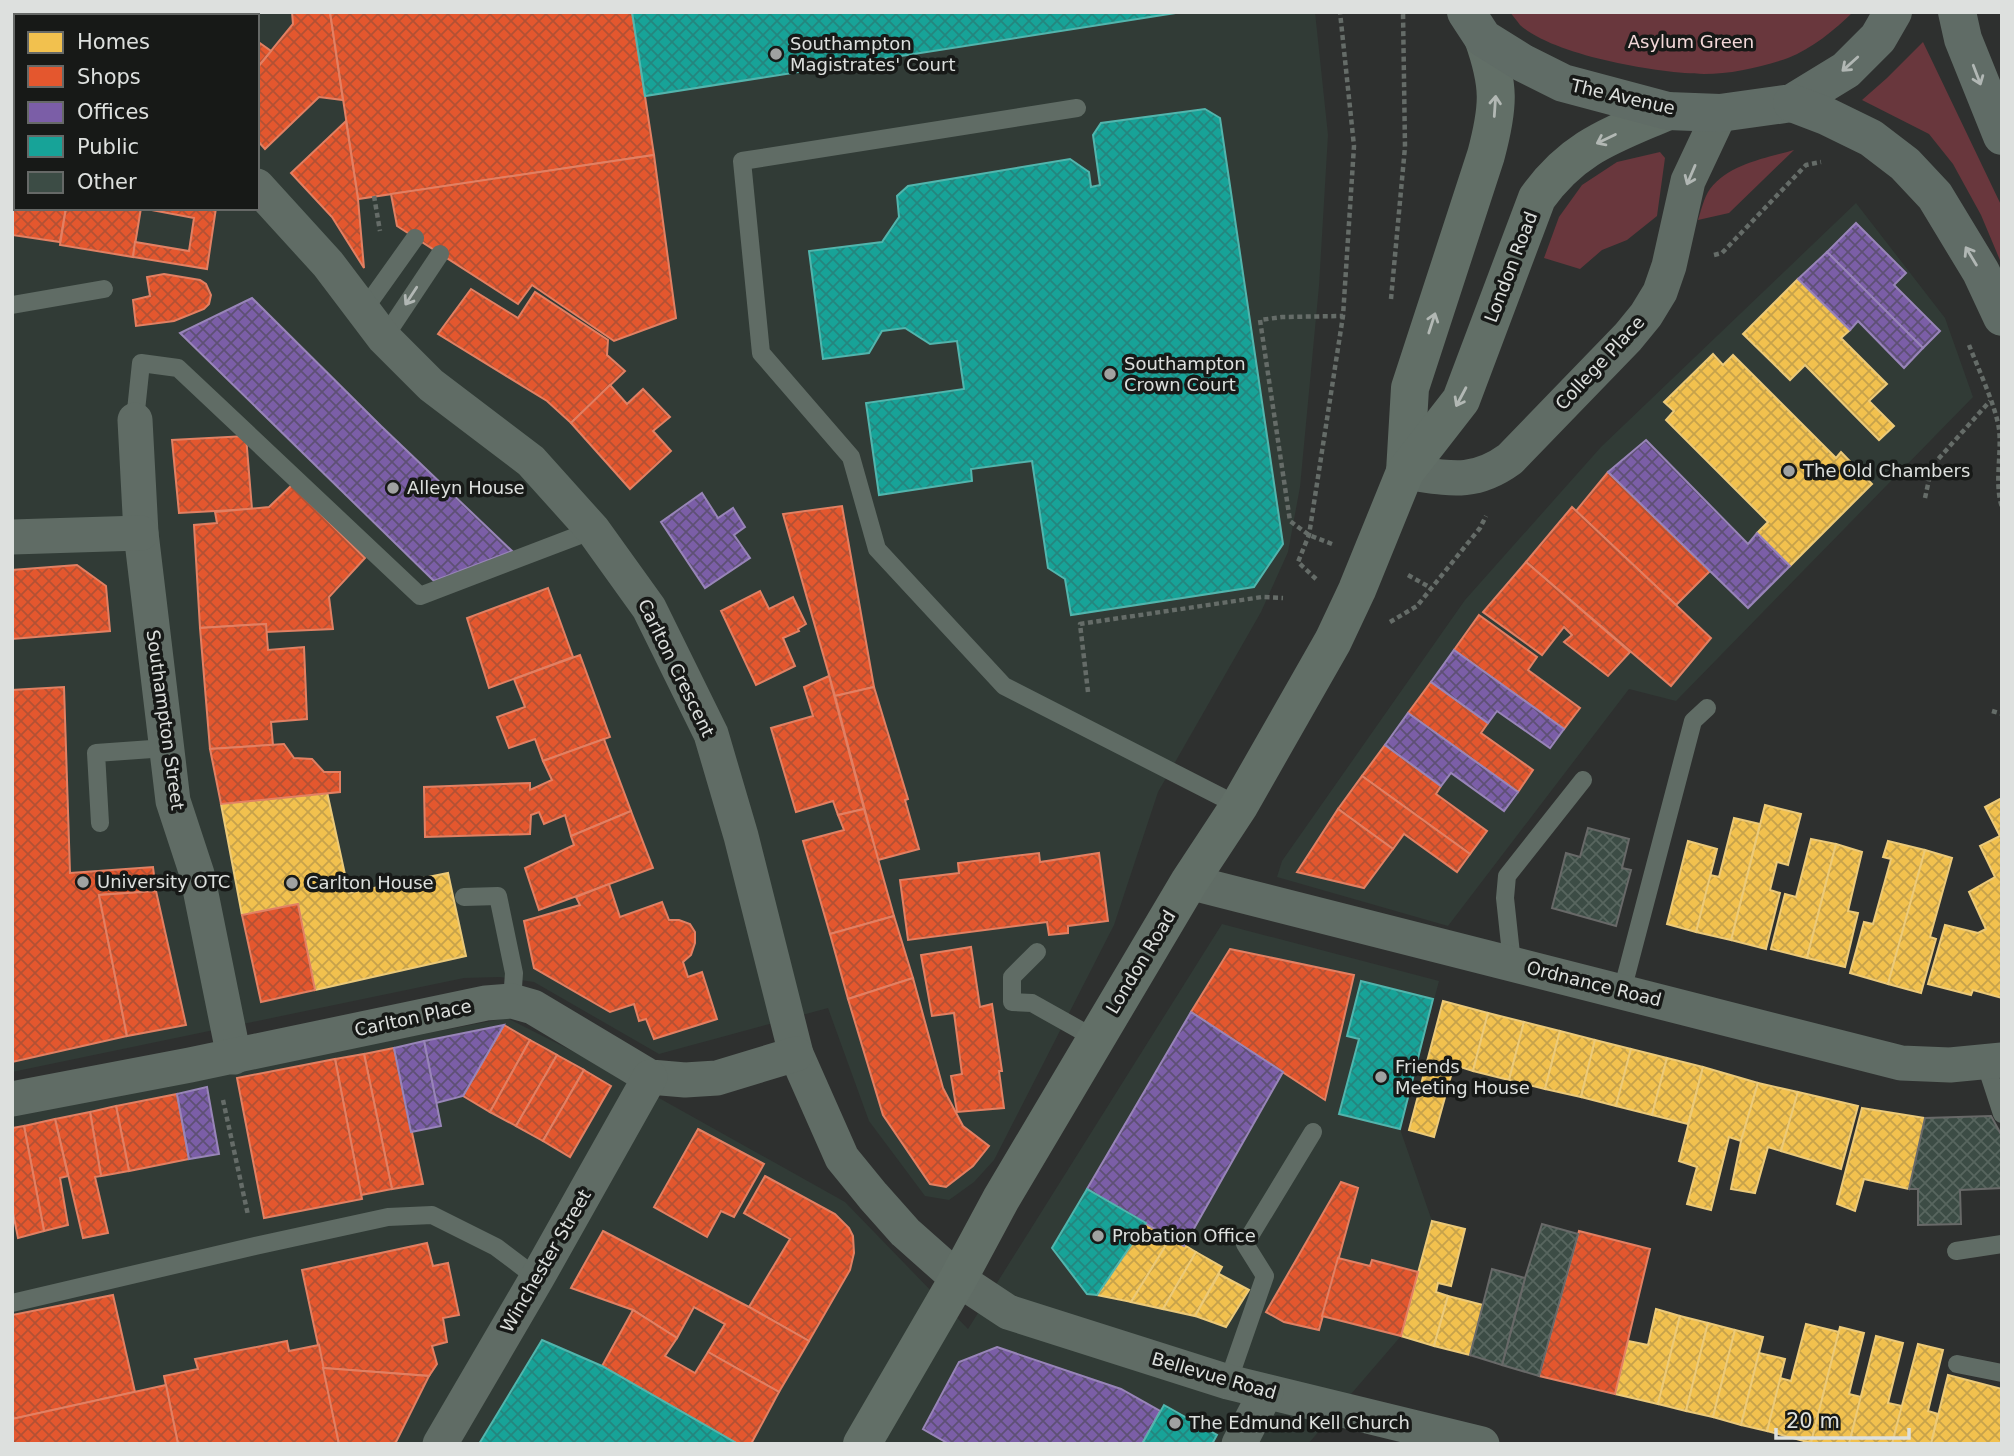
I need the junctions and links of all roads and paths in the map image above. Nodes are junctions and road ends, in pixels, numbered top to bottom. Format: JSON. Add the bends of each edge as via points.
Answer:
{"nodes":[{"id":1,"x":1340,"y":12,"type":"edge"},
{"id":2,"x":1403,"y":12,"type":"edge"},
{"id":3,"x":1893,"y":12,"type":"edge"},
{"id":4,"x":1957,"y":12,"type":"edge"},
{"id":5,"x":1474,"y":25,"type":"edge"},
{"id":6,"x":1792,"y":103,"type":"junction"},
{"id":7,"x":1077,"y":108,"type":"dead end"},
{"id":8,"x":1668,"y":111,"type":"junction"},
{"id":9,"x":1720,"y":113,"type":"junction"},
{"id":10,"x":2002,"y":136,"type":"edge"},
{"id":11,"x":1830,"y":160,"type":"dead end"},
{"id":12,"x":259,"y":188,"type":"edge"},
{"id":13,"x":415,"y":238,"type":"dead end"},
{"id":14,"x":1722,"y":253,"type":"dead end"},
{"id":15,"x":440,"y":254,"type":"dead end"},
{"id":16,"x":104,"y":289,"type":"dead end"},
{"id":17,"x":12,"y":305,"type":"edge"},
{"id":18,"x":1390,"y":311,"type":"dead end"},
{"id":19,"x":1343,"y":316,"type":"junction"},
{"id":20,"x":2002,"y":317,"type":"edge"},
{"id":21,"x":373,"y":324,"type":"junction"},
{"id":22,"x":1966,"y":337,"type":"dead end"},
{"id":23,"x":1990,"y":401,"type":"junction"},
{"id":24,"x":135,"y":420,"type":"joint"},
{"id":25,"x":1405,"y":472,"type":"junction"},
{"id":26,"x":1925,"y":498,"type":"dead end"},
{"id":27,"x":2002,"y":507,"type":"edge"},
{"id":28,"x":1480,"y":528,"type":"dead end"},
{"id":29,"x":593,"y":530,"type":"junction"},
{"id":30,"x":141,"y":533,"type":"junction"},
{"id":31,"x":1309,"y":535,"type":"junction"},
{"id":32,"x":12,"y":537,"type":"edge"},
{"id":33,"x":1335,"y":545,"type":"dead end"},
{"id":34,"x":1298,"y":562,"type":"dead end"},
{"id":35,"x":1403,"y":572,"type":"dead end"},
{"id":36,"x":1431,"y":588,"type":"junction"},
{"id":37,"x":1283,"y":598,"type":"dead end"},
{"id":38,"x":1416,"y":606,"type":"dead end"},
{"id":39,"x":1707,"y":708,"type":"dead end"},
{"id":40,"x":1992,"y":711,"type":"dead end"},
{"id":41,"x":2002,"y":714,"type":"edge"},
{"id":42,"x":1092,"y":731,"type":"junction"},
{"id":43,"x":166,"y":748,"type":"junction"},
{"id":44,"x":1583,"y":780,"type":"dead end"},
{"id":45,"x":1239,"y":806,"type":"junction"},
{"id":46,"x":100,"y":823,"type":"dead end"},
{"id":47,"x":1189,"y":882,"type":"junction"},
{"id":48,"x":464,"y":897,"type":"dead end"},
{"id":49,"x":1037,"y":952,"type":"dead end"},
{"id":50,"x":1511,"y":963,"type":"junction"},
{"id":51,"x":1622,"y":991,"type":"junction"},
{"id":52,"x":512,"y":1001,"type":"junction"},
{"id":53,"x":1096,"y":1039,"type":"junction"},
{"id":54,"x":796,"y":1054,"type":"junction"},
{"id":55,"x":224,"y":1058,"type":"junction"},
{"id":56,"x":1994,"y":1061,"type":"edge"},
{"id":57,"x":650,"y":1077,"type":"junction"},
{"id":58,"x":12,"y":1100,"type":"edge"},
{"id":59,"x":2002,"y":1114,"type":"edge"},
{"id":60,"x":1313,"y":1132,"type":"dead end"},
{"id":61,"x":2002,"y":1244,"type":"edge"},
{"id":62,"x":255,"y":1246,"type":"junction"},
{"id":63,"x":1956,"y":1251,"type":"dead end"},
{"id":64,"x":537,"y":1278,"type":"junction"},
{"id":65,"x":958,"y":1279,"type":"junction"},
{"id":66,"x":12,"y":1303,"type":"edge"},
{"id":67,"x":1957,"y":1364,"type":"dead end"},
{"id":68,"x":2002,"y":1373,"type":"edge"},
{"id":69,"x":1228,"y":1382,"type":"junction"},
{"id":70,"x":1266,"y":1392,"type":"junction"},
{"id":71,"x":440,"y":1444,"type":"edge"},
{"id":72,"x":862,"y":1444,"type":"edge"},
{"id":73,"x":1239,"y":1444,"type":"edge"},
{"id":74,"x":1482,"y":1444,"type":"edge"}],
"edges":[{"from":1,"to":19,"type":"path","via":[[1354,146]]},
{"from":2,"to":18,"type":"path","via":[[1405,147]]},
{"from":3,"to":6,"type":"main road","name":"The Avenue","one_way":true,"via":[[1878,38],[1846,70]]},
{"from":4,"to":10,"type":"main road","one_way":true,"via":[[1963,39]]},
{"from":5,"to":8,"type":"main road","name":"The Avenue","via":[[1523,63],[1563,83]]},
{"from":25,"to":5,"type":"street","name":"London Road","one_way":true,"via":[[1410,388],[1493,128],[1497,99],[1493,68]]},
{"from":6,"to":9,"type":"main road","name":"The Avenue"},
{"from":20,"to":6,"type":"main road","one_way":true,"via":[[1935,196],[1905,164],[1871,138]]},
{"from":7,"to":42,"type":"lane","via":[[742,161],[761,353],[851,457],[877,549],[1004,686]]},
{"from":8,"to":9,"type":"main road","name":"The Avenue"},
{"from":8,"to":25,"type":"street","name":"London Road","one_way":true,"via":[[1584,150],[1550,180],[1537,198],[1461,400]]},
{"from":9,"to":25,"type":"street","name":"College Place","one_way":true,"via":[[1688,181],[1660,292],[1628,337],[1496,470],[1465,478]]},
{"from":11,"to":14,"type":"path","via":[[1807,165]]},
{"from":12,"to":21,"type":"street","name":"Carlton Crescent","via":[[328,264]]},
{"from":13,"to":21,"type":"lane"},
{"from":15,"to":21,"type":"lane","one_way":true},
{"from":16,"to":17,"type":"lane"},
{"from":19,"to":31,"type":"path"},
{"from":19,"to":31,"type":"path","via":[[1260,320],[1290,521]]},
{"from":21,"to":29,"type":"street","name":"Carlton Crescent","via":[[431,385],[531,460]]},
{"from":22,"to":23,"type":"path"},
{"from":23,"to":26,"type":"path","via":[[1932,467]]},
{"from":23,"to":27,"type":"path","via":[[1999,427],[1998,497]]},
{"from":24,"to":29,"type":"lane","via":[[141,363],[178,368],[420,596]]},
{"from":24,"to":30,"type":"street","name":"Southampton Street"},
{"from":25,"to":45,"type":"street","name":"London Road","via":[[1349,609]]},
{"from":28,"to":36,"type":"path"},
{"from":29,"to":54,"type":"street","name":"Carlton Crescent","via":[[649,608],[711,734]]},
{"from":30,"to":32,"type":"street"},
{"from":30,"to":43,"type":"street","name":"Southampton Street"},
{"from":31,"to":33,"type":"path"},
{"from":31,"to":34,"type":"path"},
{"from":35,"to":36,"type":"path"},
{"from":36,"to":38,"type":"path"},
{"from":37,"to":42,"type":"path","via":[[1262,597],[1080,624]]},
{"from":39,"to":51,"type":"lane","via":[[1693,721]]},
{"from":40,"to":41,"type":"path"},
{"from":42,"to":45,"type":"lane"},
{"from":43,"to":46,"type":"lane","via":[[96,753]]},
{"from":43,"to":55,"type":"street","name":"Southampton Street","via":[[173,801],[197,874]]},
{"from":44,"to":50,"type":"lane","via":[[1507,876]]},
{"from":45,"to":47,"type":"street","name":"London Road"},
{"from":47,"to":50,"type":"street","name":"Ordnance Road"},
{"from":47,"to":53,"type":"street","name":"London Road"},
{"from":48,"to":52,"type":"lane","via":[[498,896],[514,973]]},
{"from":49,"to":53,"type":"lane","via":[[1013,977],[1012,1002],[1032,1003]]},
{"from":50,"to":51,"type":"street","name":"Ordnance Road"},
{"from":51,"to":56,"type":"street","name":"Ordnance Road","via":[[1901,1063]]},
{"from":52,"to":55,"type":"street","name":"Carlton Place"},
{"from":52,"to":57,"type":"street","name":"Carlton Place","via":[[533,1007]]},
{"from":53,"to":65,"type":"street","name":"London Road"},
{"from":54,"to":57,"type":"street","name":"Carlton Place","via":[[717,1078]]},
{"from":54,"to":65,"type":"street","name":"Carlton Crescent","via":[[842,1158],[905,1232]]},
{"from":55,"to":58,"type":"street","name":"Carlton Place"},
{"from":55,"to":62,"type":"path"},
{"from":56,"to":59,"type":"lane"},
{"from":57,"to":64,"type":"street","name":"Winchester Street"},
{"from":60,"to":69,"type":"lane","via":[[1245,1244],[1265,1276]]},
{"from":61,"to":63,"type":"lane"},
{"from":62,"to":64,"type":"lane","via":[[388,1217],[432,1215],[496,1247]]},
{"from":62,"to":66,"type":"lane"},
{"from":64,"to":71,"type":"street","name":"Winchester Street"},
{"from":65,"to":69,"type":"street","name":"Bellevue Road","via":[[1008,1312]]},
{"from":65,"to":72,"type":"street","name":"London Road"},
{"from":67,"to":68,"type":"lane","via":[[1975,1375]]},
{"from":69,"to":70,"type":"street","name":"Bellevue Road"},
{"from":70,"to":73,"type":"street"},
{"from":70,"to":74,"type":"street","name":"Bellevue Road"}]}
